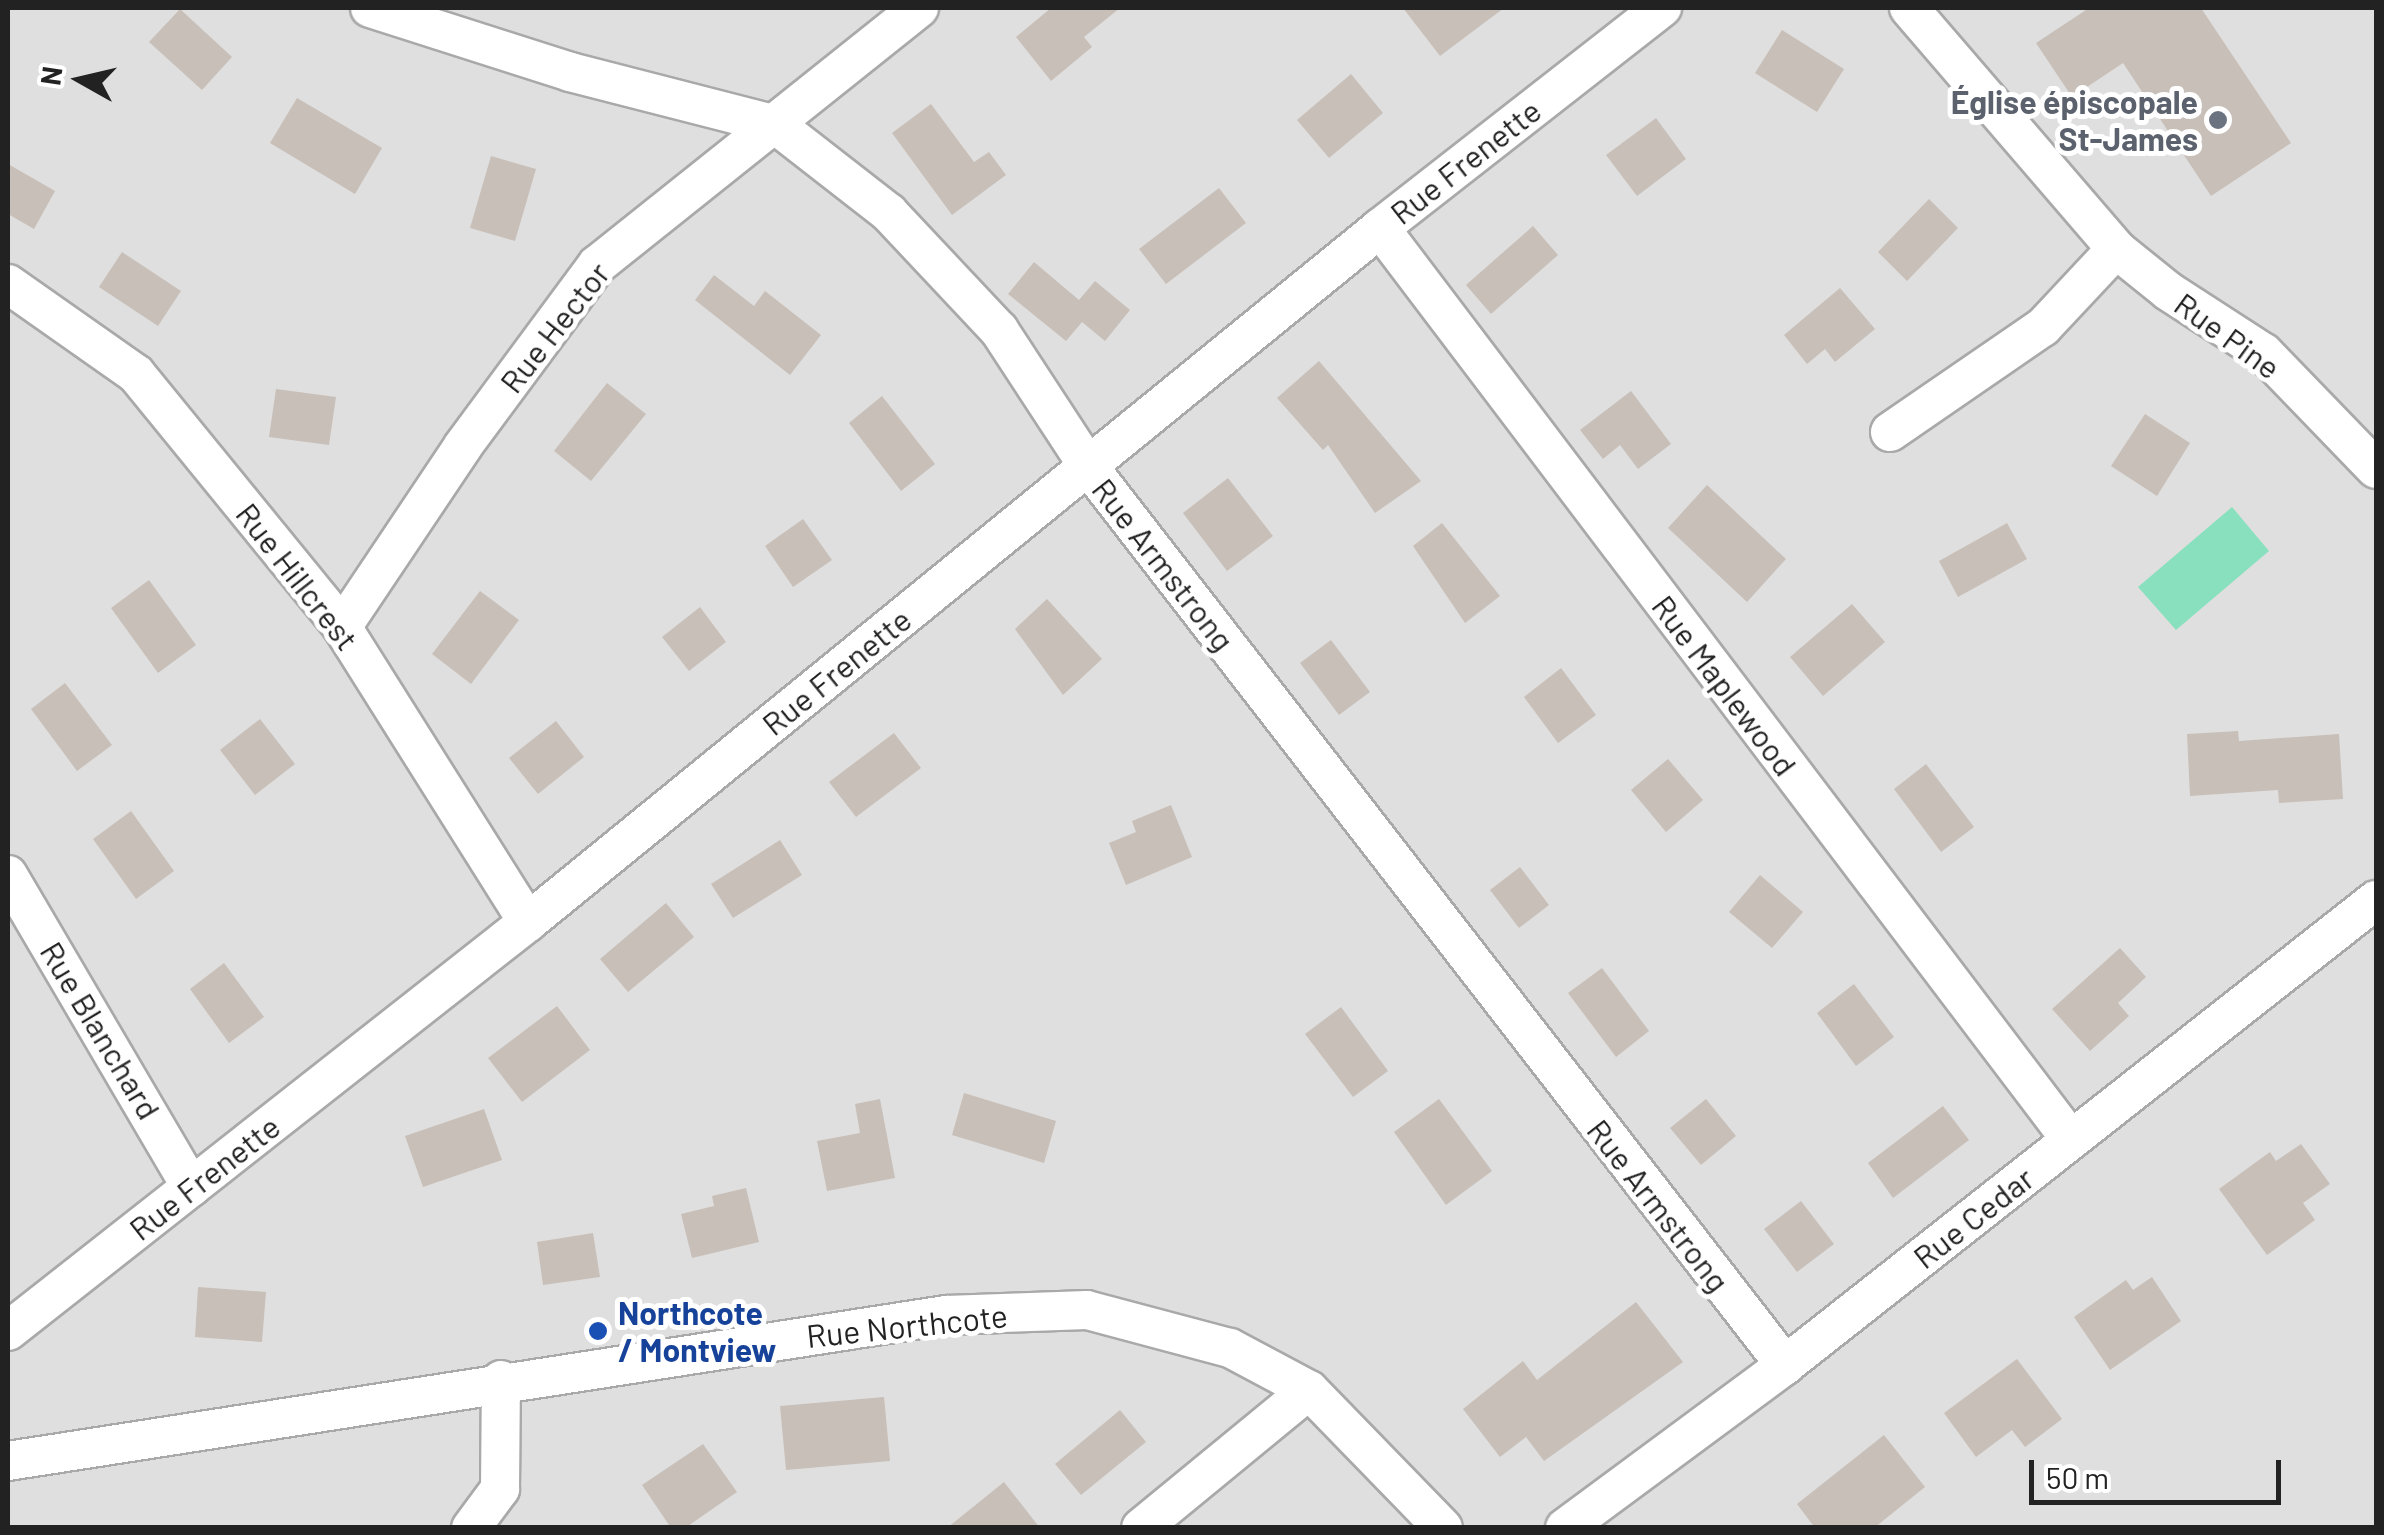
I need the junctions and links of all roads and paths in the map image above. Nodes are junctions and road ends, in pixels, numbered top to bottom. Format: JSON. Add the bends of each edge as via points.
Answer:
{"nodes":[{"id":1,"x":370,"y":8,"type":"edge"},
{"id":2,"x":919,"y":8,"type":"edge"},
{"id":3,"x":1662,"y":8,"type":"edge"},
{"id":4,"x":1908,"y":8,"type":"edge"},
{"id":5,"x":776,"y":125,"type":"junction"},
{"id":6,"x":1380,"y":228,"type":"junction"},
{"id":7,"x":2116,"y":249,"type":"junction"},
{"id":8,"x":8,"y":284,"type":"edge"},
{"id":9,"x":1890,"y":432,"type":"dead end"},
{"id":10,"x":1088,"y":466,"type":"junction"},
{"id":11,"x":2376,"y":469,"type":"edge"},
{"id":12,"x":342,"y":627,"type":"junction"},
{"id":13,"x":8,"y":875,"type":"edge"},
{"id":14,"x":2376,"y":900,"type":"edge"},
{"id":15,"x":528,"y":922,"type":"junction"},
{"id":16,"x":2071,"y":1140,"type":"junction"},
{"id":17,"x":191,"y":1187,"type":"junction"},
{"id":18,"x":8,"y":1331,"type":"edge"},
{"id":19,"x":1785,"y":1365,"type":"junction"},
{"id":20,"x":501,"y":1380,"type":"junction"},
{"id":21,"x":1309,"y":1390,"type":"junction"},
{"id":22,"x":8,"y":1461,"type":"edge"},
{"id":23,"x":471,"y":1528,"type":"edge"},
{"id":24,"x":1142,"y":1528,"type":"edge"},
{"id":25,"x":1443,"y":1528,"type":"edge"},
{"id":26,"x":1565,"y":1528,"type":"edge"}],
"edges":[{"from":1,"to":5,"type":"street","name":"Rue Armstrong","via":[[570,72]]},
{"from":2,"to":5,"type":"street","name":"Rue Hector"},
{"from":3,"to":6,"type":"street","name":"Rue Frenette"},
{"from":4,"to":7,"type":"street","name":"Rue Pine"},
{"from":5,"to":10,"type":"street","name":"Rue Armstrong","via":[[890,213],[998,330]]},
{"from":5,"to":12,"type":"street","name":"Rue Hector","via":[[597,265],[463,446]]},
{"from":6,"to":10,"type":"street","name":"Rue Frenette"},
{"from":6,"to":16,"type":"street","name":"Rue Maplewood"},
{"from":7,"to":9,"type":"street","via":[[2029,338]]},
{"from":7,"to":11,"type":"street","name":"Rue Pine","via":[[2168,292],[2264,353]]},
{"from":8,"to":12,"type":"street","name":"Rue Hillcrest","via":[[136,374]]},
{"from":10,"to":15,"type":"street","name":"Rue Frenette"},
{"from":10,"to":19,"type":"street","name":"Rue Armstrong"},
{"from":12,"to":15,"type":"street","name":"Rue Hillcrest"},
{"from":13,"to":17,"type":"street","name":"Rue Blanchard"},
{"from":14,"to":16,"type":"street","name":"Rue Cedar"},
{"from":15,"to":17,"type":"street","name":"Rue Frenette"},
{"from":16,"to":19,"type":"street","name":"Rue Cedar"},
{"from":17,"to":18,"type":"street","name":"Rue Frenette"},
{"from":19,"to":26,"type":"street","name":"Rue Cedar"},
{"from":20,"to":21,"type":"street","name":"Rue Northcote","via":[[946,1315],[1087,1310],[1230,1348]]},
{"from":20,"to":22,"type":"street","name":"Rue Northcote"},
{"from":20,"to":23,"type":"street","via":[[500,1489]]},
{"from":21,"to":24,"type":"street"},
{"from":21,"to":25,"type":"street","name":"Rue Northcote"}]}
